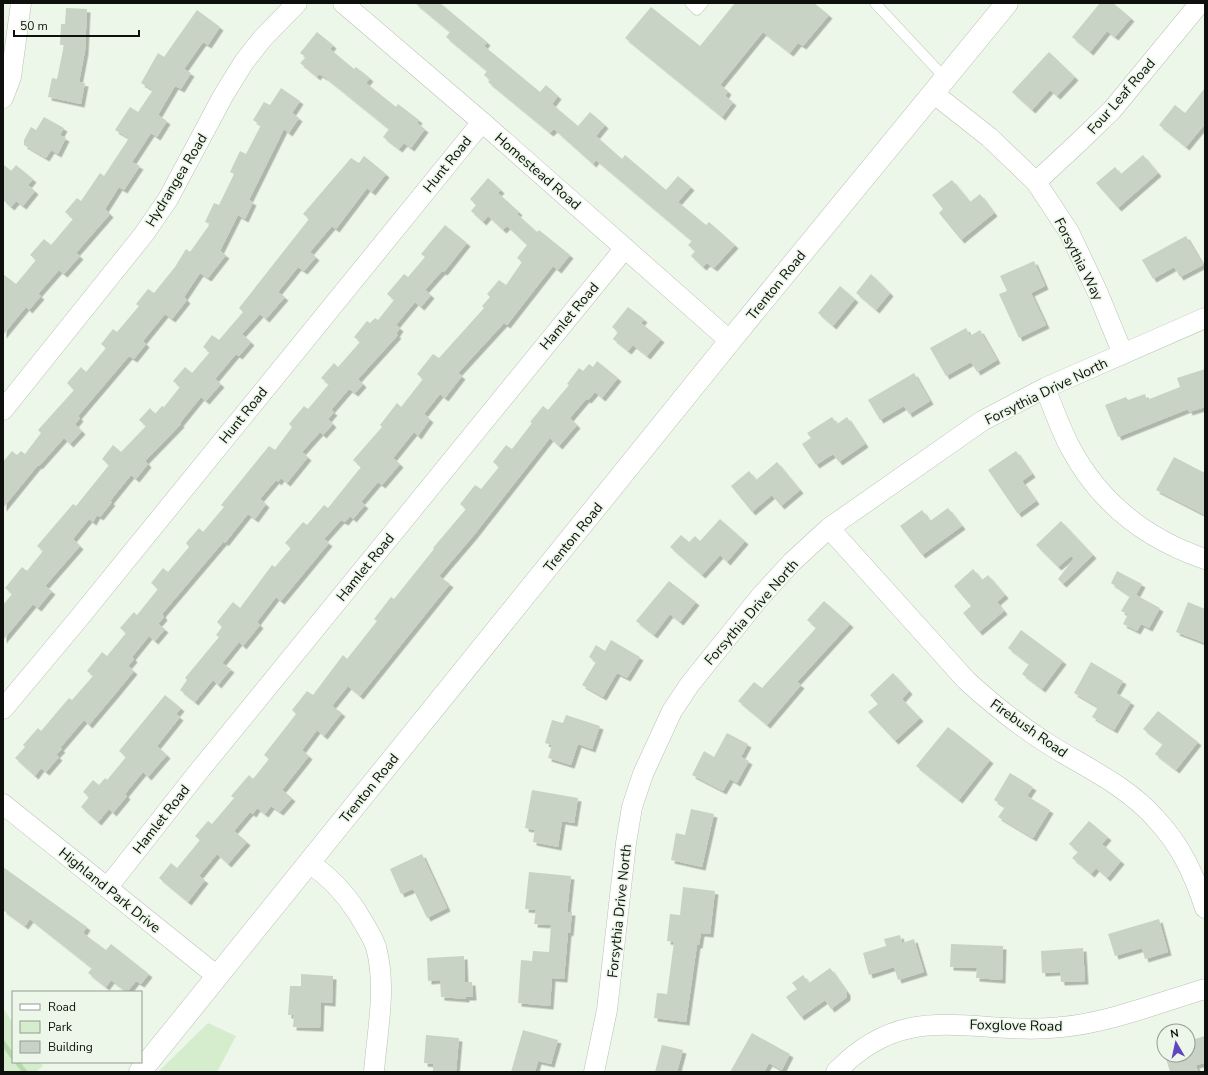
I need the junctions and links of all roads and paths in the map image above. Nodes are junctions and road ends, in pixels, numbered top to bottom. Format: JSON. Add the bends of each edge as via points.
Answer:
{"nodes":[{"id":1,"x":21,"y":3,"type":"edge"},
{"id":2,"x":297,"y":3,"type":"edge"},
{"id":3,"x":343,"y":3,"type":"edge"},
{"id":4,"x":690,"y":3,"type":"edge"},
{"id":5,"x":703,"y":3,"type":"edge"},
{"id":6,"x":875,"y":3,"type":"edge"},
{"id":7,"x":1007,"y":3,"type":"edge"},
{"id":8,"x":1200,"y":3,"type":"edge"},
{"id":9,"x":939,"y":86,"type":"junction"},
{"id":10,"x":3,"y":98,"type":"edge"},
{"id":11,"x":482,"y":122,"type":"junction"},
{"id":12,"x":1036,"y":182,"type":"junction"},
{"id":13,"x":625,"y":248,"type":"junction"},
{"id":14,"x":1205,"y":318,"type":"edge"},
{"id":15,"x":730,"y":341,"type":"junction"},
{"id":16,"x":1123,"y":354,"type":"junction"},
{"id":17,"x":1045,"y":388,"type":"junction"},
{"id":18,"x":3,"y":410,"type":"edge"},
{"id":19,"x":830,"y":528,"type":"junction"},
{"id":20,"x":1205,"y":559,"type":"edge"},
{"id":21,"x":3,"y":708,"type":"edge"},
{"id":22,"x":3,"y":804,"type":"edge"},
{"id":23,"x":308,"y":863,"type":"junction"},
{"id":24,"x":107,"y":888,"type":"junction"},
{"id":25,"x":1205,"y":908,"type":"edge"},
{"id":26,"x":217,"y":976,"type":"junction"},
{"id":27,"x":1205,"y":989,"type":"edge"},
{"id":28,"x":140,"y":1072,"type":"edge"},
{"id":29,"x":374,"y":1072,"type":"edge"},
{"id":30,"x":594,"y":1072,"type":"edge"},
{"id":31,"x":836,"y":1072,"type":"edge"}],
"edges":[{"from":1,"to":10,"type":"street","via":[[11,76]]},
{"from":2,"to":18,"type":"street","name":"Hydrangea Road","via":[[244,62],[168,199],[144,234]]},
{"from":3,"to":11,"type":"street","name":"Homestead Road"},
{"from":4,"to":5,"type":"lane","via":[[697,10]]},
{"from":6,"to":9,"type":"lane"},
{"from":7,"to":9,"type":"main road","name":"Trenton Road"},
{"from":8,"to":12,"type":"street","name":"Four Leaf Road","via":[[1112,110]]},
{"from":9,"to":12,"type":"street","name":"Forsythia Way"},
{"from":9,"to":15,"type":"main road","name":"Trenton Road"},
{"from":11,"to":13,"type":"street","name":"Homestead Road"},
{"from":11,"to":21,"type":"street","name":"Hunt Road"},
{"from":12,"to":16,"type":"street","name":"Forsythia Way","via":[[1069,232]]},
{"from":13,"to":15,"type":"street","name":"Homestead Road"},
{"from":13,"to":24,"type":"street","name":"Hamlet Road","via":[[195,776]]},
{"from":14,"to":16,"type":"street","name":"Forsythia Drive North"},
{"from":15,"to":23,"type":"main road","name":"Trenton Road"},
{"from":16,"to":17,"type":"street","name":"Forsythia Drive North"},
{"from":17,"to":19,"type":"street","name":"Forsythia Drive North","via":[[982,421]]},
{"from":17,"to":20,"type":"street","via":[[1069,446],[1099,491],[1140,528],[1168,544]]},
{"from":19,"to":25,"type":"street","name":"Firebush Road","via":[[966,680],[987,700],[1040,739],[1131,796],[1155,817],[1184,855],[1195,877]]},
{"from":19,"to":30,"type":"street","name":"Forsythia Drive North","via":[[792,562],[690,684],[672,711],[651,754],[632,807],[607,1010]]},
{"from":22,"to":24,"type":"street","name":"Highland Park Drive"},
{"from":23,"to":26,"type":"main road","name":"Trenton Road"},
{"from":23,"to":29,"type":"street","via":[[330,879],[351,902],[376,947],[381,990]]},
{"from":24,"to":26,"type":"street","name":"Highland Park Drive"},
{"from":26,"to":28,"type":"main road","name":"Trenton Road"},
{"from":27,"to":31,"type":"street","name":"Foxglove Road","via":[[1102,1020],[1062,1028],[945,1024],[915,1027],[896,1032],[863,1048]]}]}
